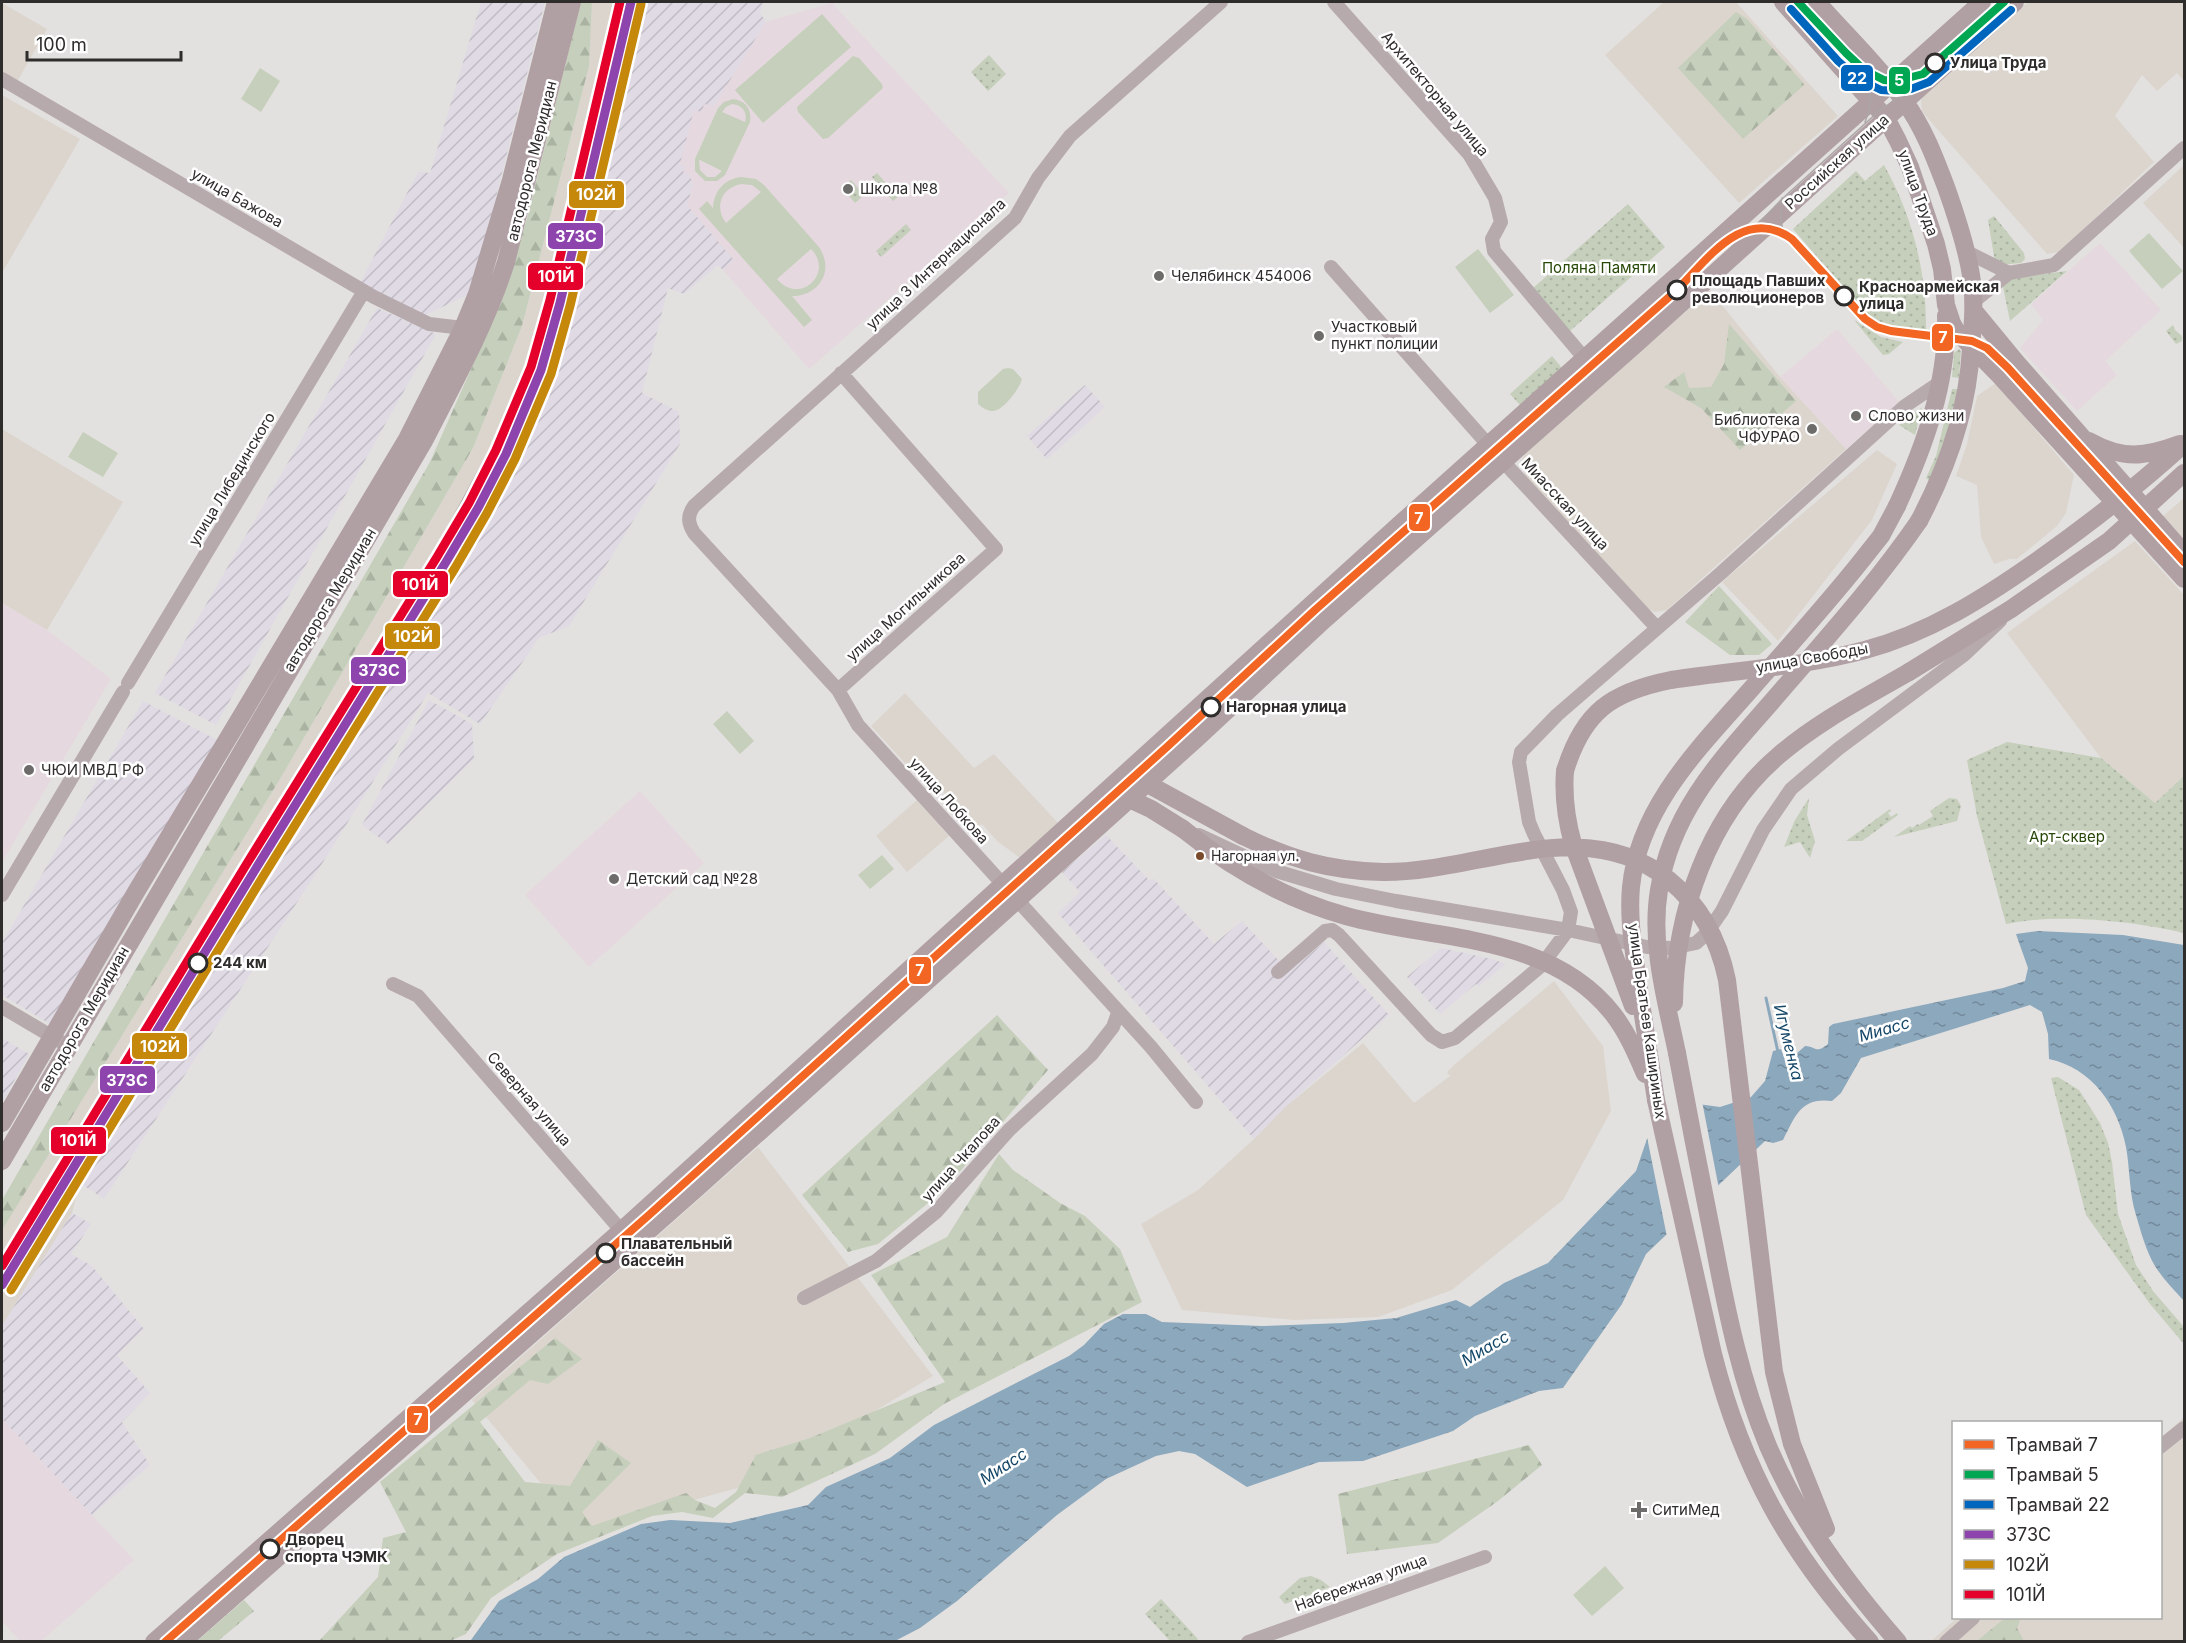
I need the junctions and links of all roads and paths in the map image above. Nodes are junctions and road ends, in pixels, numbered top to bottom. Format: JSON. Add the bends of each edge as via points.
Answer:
{"nodes":[{"id":1,"x":556,"y":2,"type":"edge"},
{"id":2,"x":572,"y":2,"type":"edge"},
{"id":3,"x":1221,"y":2,"type":"edge"},
{"id":4,"x":1334,"y":2,"type":"edge"},
{"id":5,"x":1782,"y":2,"type":"edge"},
{"id":6,"x":1817,"y":2,"type":"edge"},
{"id":7,"x":1982,"y":2,"type":"edge"},
{"id":8,"x":2015,"y":2,"type":"edge"},
{"id":9,"x":2,"y":79,"type":"edge"},
{"id":10,"x":1891,"y":84,"type":"junction"},
{"id":11,"x":1905,"y":101,"type":"junction"},
{"id":12,"x":1871,"y":102,"type":"junction"},
{"id":13,"x":1886,"y":118,"type":"junction"},
{"id":14,"x":2184,"y":148,"type":"edge"},
{"id":15,"x":1966,"y":252,"type":"junction"},
{"id":16,"x":1331,"y":267,"type":"dead end"},
{"id":17,"x":2009,"y":273,"type":"junction"},
{"id":18,"x":364,"y":291,"type":"junction"},
{"id":19,"x":1946,"y":305,"type":"junction"},
{"id":20,"x":1973,"y":306,"type":"junction"},
{"id":21,"x":463,"y":328,"type":"junction"},
{"id":22,"x":1971,"y":347,"type":"junction"},
{"id":23,"x":1584,"y":359,"type":"junction"},
{"id":24,"x":841,"y":373,"type":"junction"},
{"id":25,"x":1939,"y":383,"type":"junction"},
{"id":26,"x":2084,"y":438,"type":"junction"},
{"id":27,"x":2184,"y":444,"type":"edge"},
{"id":28,"x":1488,"y":445,"type":"junction"},
{"id":29,"x":1503,"y":461,"type":"junction"},
{"id":30,"x":2184,"y":473,"type":"edge"},
{"id":31,"x":2130,"y":493,"type":"junction"},
{"id":32,"x":2116,"y":504,"type":"junction"},
{"id":33,"x":2138,"y":515,"type":"junction"},
{"id":34,"x":688,"y":516,"type":"joint"},
{"id":35,"x":2184,"y":554,"type":"edge"},
{"id":36,"x":2184,"y":579,"type":"edge"},
{"id":37,"x":1311,"y":605,"type":"junction"},
{"id":38,"x":2011,"y":609,"type":"junction"},
{"id":39,"x":1324,"y":620,"type":"junction"},
{"id":40,"x":1657,"y":628,"type":"junction"},
{"id":41,"x":838,"y":690,"type":"junction"},
{"id":42,"x":1131,"y":769,"type":"junction"},
{"id":43,"x":1146,"y":783,"type":"junction"},
{"id":44,"x":1111,"y":787,"type":"junction"},
{"id":45,"x":1128,"y":798,"type":"junction"},
{"id":46,"x":1183,"y":829,"type":"junction"},
{"id":47,"x":1003,"y":885,"type":"junction"},
{"id":48,"x":2,"y":895,"type":"edge"},
{"id":49,"x":1017,"y":900,"type":"junction"},
{"id":50,"x":1568,"y":930,"type":"junction"},
{"id":51,"x":1278,"y":972,"type":"dead end"},
{"id":52,"x":393,"y":984,"type":"dead end"},
{"id":53,"x":2,"y":1007,"type":"edge"},
{"id":54,"x":1118,"y":1013,"type":"junction"},
{"id":55,"x":52,"y":1037,"type":"junction"},
{"id":56,"x":68,"y":1046,"type":"junction"},
{"id":57,"x":1648,"y":1049,"type":"junction"},
{"id":58,"x":1677,"y":1053,"type":"junction"},
{"id":59,"x":1656,"y":1100,"type":"junction"},
{"id":60,"x":1196,"y":1102,"type":"dead end"},
{"id":61,"x":2,"y":1124,"type":"edge"},
{"id":62,"x":2,"y":1161,"type":"edge"},
{"id":63,"x":694,"y":1165,"type":"junction"},
{"id":64,"x":707,"y":1179,"type":"junction"},
{"id":65,"x":621,"y":1231,"type":"junction"},
{"id":66,"x":633,"y":1245,"type":"junction"},
{"id":67,"x":804,"y":1298,"type":"dead end"},
{"id":68,"x":2184,"y":1428,"type":"edge"},
{"id":69,"x":2162,"y":1445,"type":"edge"},
{"id":70,"x":1819,"y":1530,"type":"junction"},
{"id":71,"x":1485,"y":1557,"type":"dead end"},
{"id":72,"x":221,"y":1582,"type":"junction"},
{"id":73,"x":234,"y":1596,"type":"junction"},
{"id":74,"x":1971,"y":1619,"type":"edge"},
{"id":75,"x":154,"y":1641,"type":"edge"},
{"id":76,"x":182,"y":1641,"type":"edge"},
{"id":77,"x":1248,"y":1641,"type":"edge"},
{"id":78,"x":1870,"y":1641,"type":"edge"},
{"id":79,"x":1898,"y":1641,"type":"edge"},
{"id":80,"x":1946,"y":1641,"type":"edge"}],
"edges":[{"from":1,"to":21,"type":"main road","name":"автодорога Меридиан","via":[[495,235]]},
{"from":2,"to":56,"type":"main road","name":"автодорога Меридиан","via":[[506,262],[479,335],[424,441]]},
{"from":3,"to":24,"type":"street","name":"улица 3 Интернационала","via":[[1070,136],[1038,178],[1015,218]]},
{"from":4,"to":23,"type":"street","name":"Архитекторная улица","via":[[1469,154],[1495,198],[1501,222],[1492,239],[1494,251]]},
{"from":5,"to":12,"type":"main road","name":"улица Труда"},
{"from":6,"to":10,"type":"main road","name":"улица Труда"},
{"from":7,"to":10,"type":"main road","name":"Российская улица"},
{"from":8,"to":11,"type":"main road","name":"Российская улица"},
{"from":9,"to":18,"type":"street","name":"улица Бажова"},
{"from":10,"to":11,"type":"main road","name":"улица Труда"},
{"from":10,"to":12,"type":"main road","name":"Российская улица"},
{"from":11,"to":13,"type":"main road","name":"Российская улица"},
{"from":11,"to":15,"type":"main road","name":"улица Труда","via":[[1943,178]]},
{"from":12,"to":13,"type":"main road","name":"улица Труда"},
{"from":12,"to":23,"type":"main road","name":"Российская улица"},
{"from":13,"to":19,"type":"main road","name":"улица Труда","via":[[1923,204],[1942,269]]},
{"from":13,"to":29,"type":"main road","name":"Российская улица"},
{"from":14,"to":17,"type":"street","via":[[2054,265]]},
{"from":15,"to":17,"type":"street"},
{"from":15,"to":20,"type":"main road","name":"улица Труда"},
{"from":16,"to":28,"type":"street","name":"Миасская улица"},
{"from":17,"to":20,"type":"street"},
{"from":18,"to":21,"type":"street","name":"улица Бажова","via":[[429,324]]},
{"from":18,"to":48,"type":"street","name":"улица Либединского"},
{"from":19,"to":22,"type":"main road","name":"улица Труда","via":[[1952,323]]},
{"from":19,"to":25,"type":"main road","name":"улица Братьев Кашириных","via":[[1946,343]]},
{"from":20,"to":22,"type":"main road","name":"улица Труда"},
{"from":20,"to":26,"type":"main road","name":"улица Труда","via":[[2016,362]]},
{"from":21,"to":55,"type":"main road","name":"автодорога Меридиан","via":[[406,439]]},
{"from":22,"to":32,"type":"main road","name":"улица Труда"},
{"from":22,"to":58,"type":"main road","name":"улица Братьев Кашириных","bridge":true,"via":[[1967,395],[1951,450],[1919,521],[1852,609],[1705,781],[1680,821],[1664,866],[1657,921],[1660,961]]},
{"from":23,"to":28,"type":"main road","name":"Российская улица"},
{"from":24,"to":34,"type":"street","name":"улица 3 Интернационала","via":[[694,506]]},
{"from":24,"to":41,"type":"street","name":"улица Могильникова","via":[[996,549]]},
{"from":25,"to":40,"type":"street","via":[[1917,396]]},
{"from":25,"to":57,"type":"main road","name":"улица Братьев Кашириных","bridge":true,"via":[[1925,441],[1881,536],[1684,766],[1647,829],[1636,859],[1631,920]]},
{"from":26,"to":27,"type":"main road","via":[[2112,451],[2138,456]]},
{"from":26,"to":31,"type":"main road","name":"улица Труда"},
{"from":27,"to":31,"type":"main road","name":"улица Свободы"},
{"from":28,"to":29,"type":"street","name":"Миасская улица"},
{"from":28,"to":37,"type":"main road","name":"Российская улица"},
{"from":29,"to":39,"type":"main road","name":"Российская улица"},
{"from":29,"to":40,"type":"street","name":"Миасская улица"},
{"from":30,"to":33,"type":"main road"},
{"from":31,"to":32,"type":"main road","name":"улица Свободы"},
{"from":31,"to":33,"type":"main road","name":"улица Труда"},
{"from":32,"to":33,"type":"main road","name":"улица Труда"},
{"from":32,"to":57,"type":"main road","name":"улица Свободы","bridge":true,"via":[[1982,598],[1944,620],[1884,644],[1829,658],[1648,685],[1624,694],[1584,725],[1565,771],[1566,821]]},
{"from":33,"to":35,"type":"main road","name":"улица Труда"},
{"from":33,"to":36,"type":"main road","name":"улица Труда"},
{"from":33,"to":38,"type":"main road","via":[[2109,541]]},
{"from":34,"to":41,"type":"street","name":"улица Лобкова","via":[[694,533]]},
{"from":37,"to":39,"type":"main road"},
{"from":37,"to":42,"type":"main road","name":"Российская улица"},
{"from":38,"to":50,"type":"street","via":[[1964,655],[1791,789],[1762,830],[1722,911],[1696,943],[1672,948],[1647,947]]},
{"from":38,"to":58,"type":"main road","bridge":true,"via":[[1827,720],[1776,757],[1752,782],[1724,820],[1698,873],[1685,917],[1675,986]]},
{"from":39,"to":43,"type":"main road","name":"Российская улица"},
{"from":40,"to":50,"type":"street","via":[[1548,723],[1521,752],[1519,762],[1529,822],[1563,890],[1570,912]]},
{"from":41,"to":47,"type":"street","name":"улица Лобкова","via":[[858,725]]},
{"from":42,"to":43,"type":"main road"},
{"from":42,"to":44,"type":"main road","name":"Российская улица"},
{"from":43,"to":45,"type":"main road","name":"Российская улица"},
{"from":43,"to":70,"type":"main road","bridge":true,"via":[[1243,836],[1313,864],[1383,872],[1551,848],[1600,849],[1646,864],[1689,898],[1712,933],[1730,993],[1774,1372]]},
{"from":44,"to":45,"type":"main road"},
{"from":44,"to":47,"type":"main road","name":"Российская улица"},
{"from":45,"to":46,"type":"main road"},
{"from":45,"to":49,"type":"main road","name":"Российская улица"},
{"from":46,"to":50,"type":"street","bridge":true,"via":[[1311,883]]},
{"from":46,"to":59,"type":"main road","bridge":true,"via":[[1254,878],[1311,904],[1379,924],[1508,949],[1555,966],[1583,984],[1611,1012],[1633,1046]]},
{"from":47,"to":49,"type":"street","name":"улица Лобкова"},
{"from":47,"to":63,"type":"main road","name":"Российская улица"},
{"from":49,"to":54,"type":"street","name":"улица Лобкова"},
{"from":49,"to":64,"type":"main road","name":"Российская улица"},
{"from":50,"to":51,"type":"street","via":[[1541,966],[1455,1038],[1442,1042],[1332,930],[1325,931]]},
{"from":52,"to":65,"type":"street","name":"Северная улица","via":[[418,996]]},
{"from":53,"to":55,"type":"street"},
{"from":54,"to":60,"type":"street","name":"улица Лобкова"},
{"from":54,"to":67,"type":"street","name":"улица Чкалова","via":[[1113,1028],[1092,1054],[1009,1130],[936,1212],[876,1261]]},
{"from":55,"to":56,"type":"street"},
{"from":55,"to":61,"type":"main road","name":"автодорога Меридиан"},
{"from":56,"to":62,"type":"main road","name":"автодорога Меридиан"},
{"from":57,"to":59,"type":"main road","name":"улица Братьев Кашириных","bridge":true},
{"from":58,"to":70,"type":"main road","name":"улица Братьев Кашириных","via":[[1721,1282],[1745,1379],[1769,1447],[1798,1506]]},
{"from":59,"to":78,"type":"main road","name":"улица Братьев Кашириных","via":[[1722,1387],[1751,1466],[1792,1544],[1838,1606]]},
{"from":63,"to":64,"type":"main road"},
{"from":63,"to":65,"type":"main road","name":"Российская улица"},
{"from":64,"to":66,"type":"main road","name":"Российская улица"},
{"from":65,"to":66,"type":"street","name":"Северная улица"},
{"from":65,"to":72,"type":"main road","name":"Российская улица"},
{"from":66,"to":73,"type":"main road","name":"Российская улица"},
{"from":68,"to":69,"type":"street"},
{"from":70,"to":79,"type":"main road","via":[[1850,1584]]},
{"from":71,"to":77,"type":"street","name":"Набережная улица"},
{"from":72,"to":73,"type":"main road"},
{"from":72,"to":75,"type":"main road","name":"Российская улица"},
{"from":73,"to":76,"type":"main road","name":"Российская улица"},
{"from":74,"to":80,"type":"street"}]}
